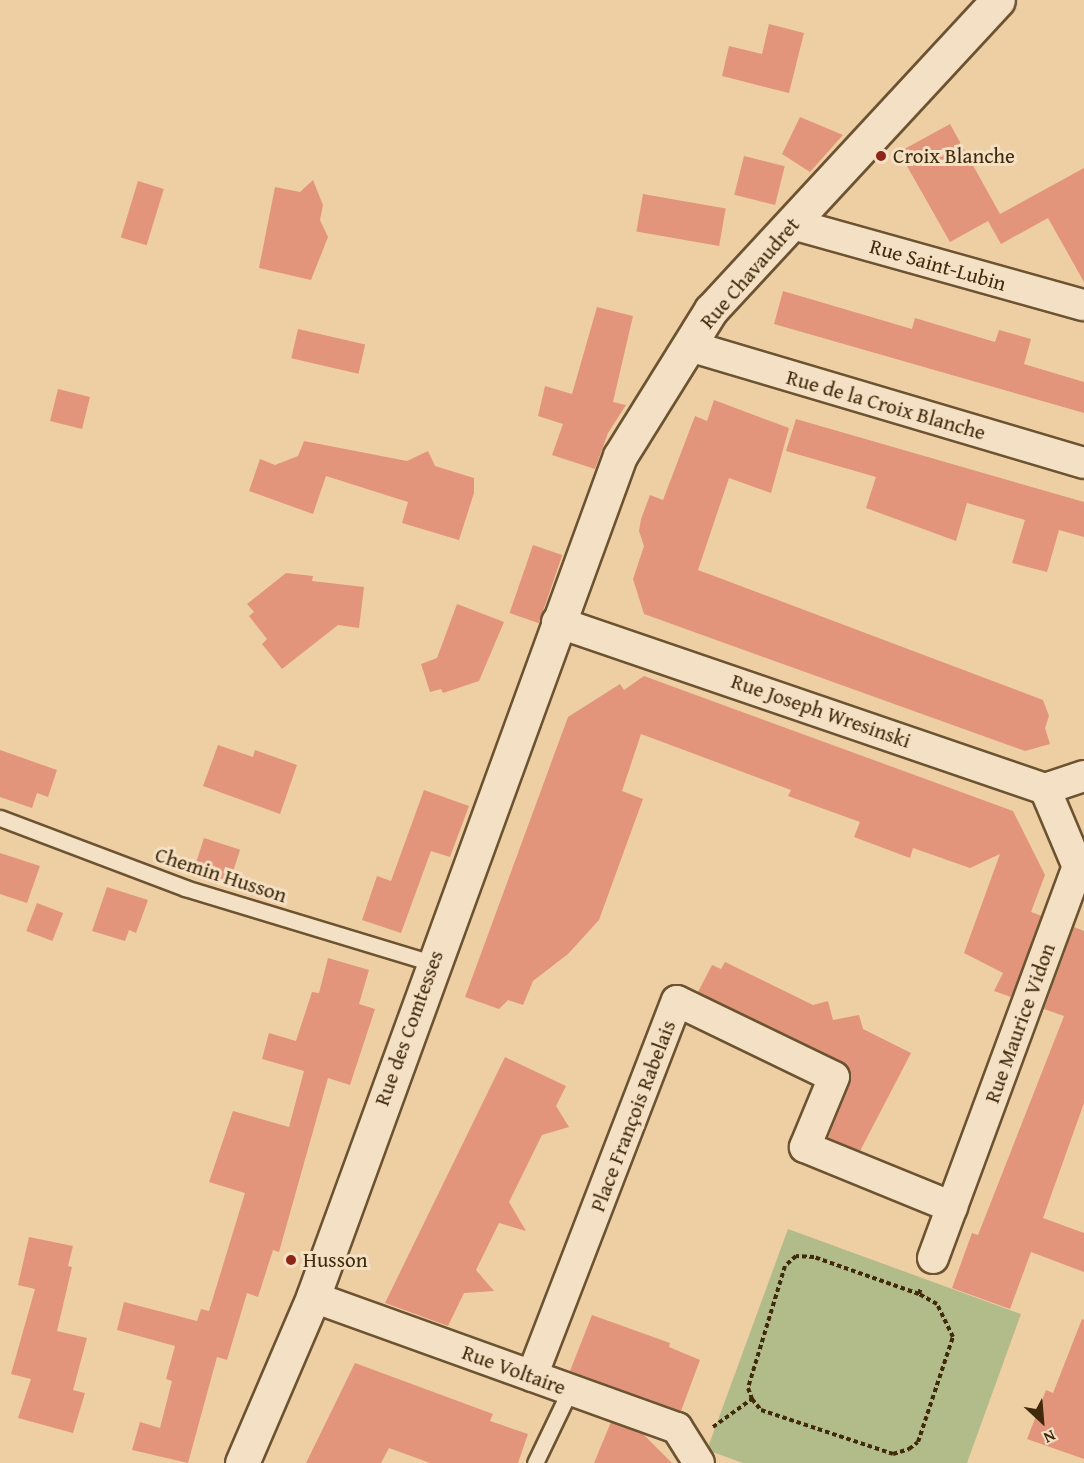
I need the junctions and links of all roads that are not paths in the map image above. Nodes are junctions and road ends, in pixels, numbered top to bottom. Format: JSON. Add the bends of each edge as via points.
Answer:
{"nodes":[{"id":1,"x":998,"y":0,"type":"edge"},
{"id":2,"x":793,"y":224,"type":"junction"},
{"id":3,"x":1084,"y":306,"type":"edge"},
{"id":4,"x":689,"y":346,"type":"junction"},
{"id":5,"x":1084,"y":463,"type":"edge"},
{"id":6,"x":572,"y":591,"type":"joint"},
{"id":7,"x":557,"y":622,"type":"junction"},
{"id":8,"x":1084,"y":776,"type":"edge"},
{"id":9,"x":1045,"y":789,"type":"junction"},
{"id":10,"x":0,"y":818,"type":"edge"},
{"id":11,"x":432,"y":963,"type":"junction"},
{"id":12,"x":951,"y":1207,"type":"junction"},
{"id":13,"x":933,"y":1258,"type":"road end"},
{"id":14,"x":313,"y":1297,"type":"junction"},
{"id":15,"x":532,"y":1376,"type":"junction"},
{"id":16,"x":570,"y":1390,"type":"junction"},
{"id":17,"x":694,"y":1454,"type":"edge"},
{"id":18,"x":242,"y":1463,"type":"edge"},
{"id":19,"x":535,"y":1463,"type":"edge"}],
"edges":[{"from":1,"to":2,"type":"street","name":"Rue Chavaudret"},
{"from":2,"to":3,"type":"street","name":"Rue Saint-Lubin"},
{"from":2,"to":4,"type":"street","name":"Rue Chavaudret","via":[[711,310]]},
{"from":4,"to":5,"type":"street","name":"Rue de la Croix Blanche"},
{"from":4,"to":6,"type":"street","name":"Rue Chavaudret","via":[[620,456]]},
{"from":6,"to":7,"type":"street","name":"Rue des Comtesses"},
{"from":7,"to":9,"type":"street","name":"Rue Joseph Wresinski"},
{"from":7,"to":11,"type":"street","name":"Rue des Comtesses"},
{"from":8,"to":9,"type":"street"},
{"from":9,"to":12,"type":"street","name":"Rue Maurice Vidon","via":[[1078,867]]},
{"from":10,"to":11,"type":"lane","name":"Chemin Husson","via":[[185,888]]},
{"from":11,"to":14,"type":"street","name":"Rue des Comtesses"},
{"from":12,"to":13,"type":"street","name":"Rue Maurice Vidon"},
{"from":12,"to":15,"type":"street","name":"Place François Rabelais","via":[[805,1147],[834,1077],[677,1002]]},
{"from":14,"to":15,"type":"street","name":"Rue Voltaire"},
{"from":14,"to":18,"type":"street","name":"Rue des Comtesses"},
{"from":15,"to":16,"type":"street","name":"Rue Voltaire"},
{"from":16,"to":17,"type":"street","name":"Rue Voltaire","via":[[677,1428]]},
{"from":16,"to":19,"type":"lane"}]}
